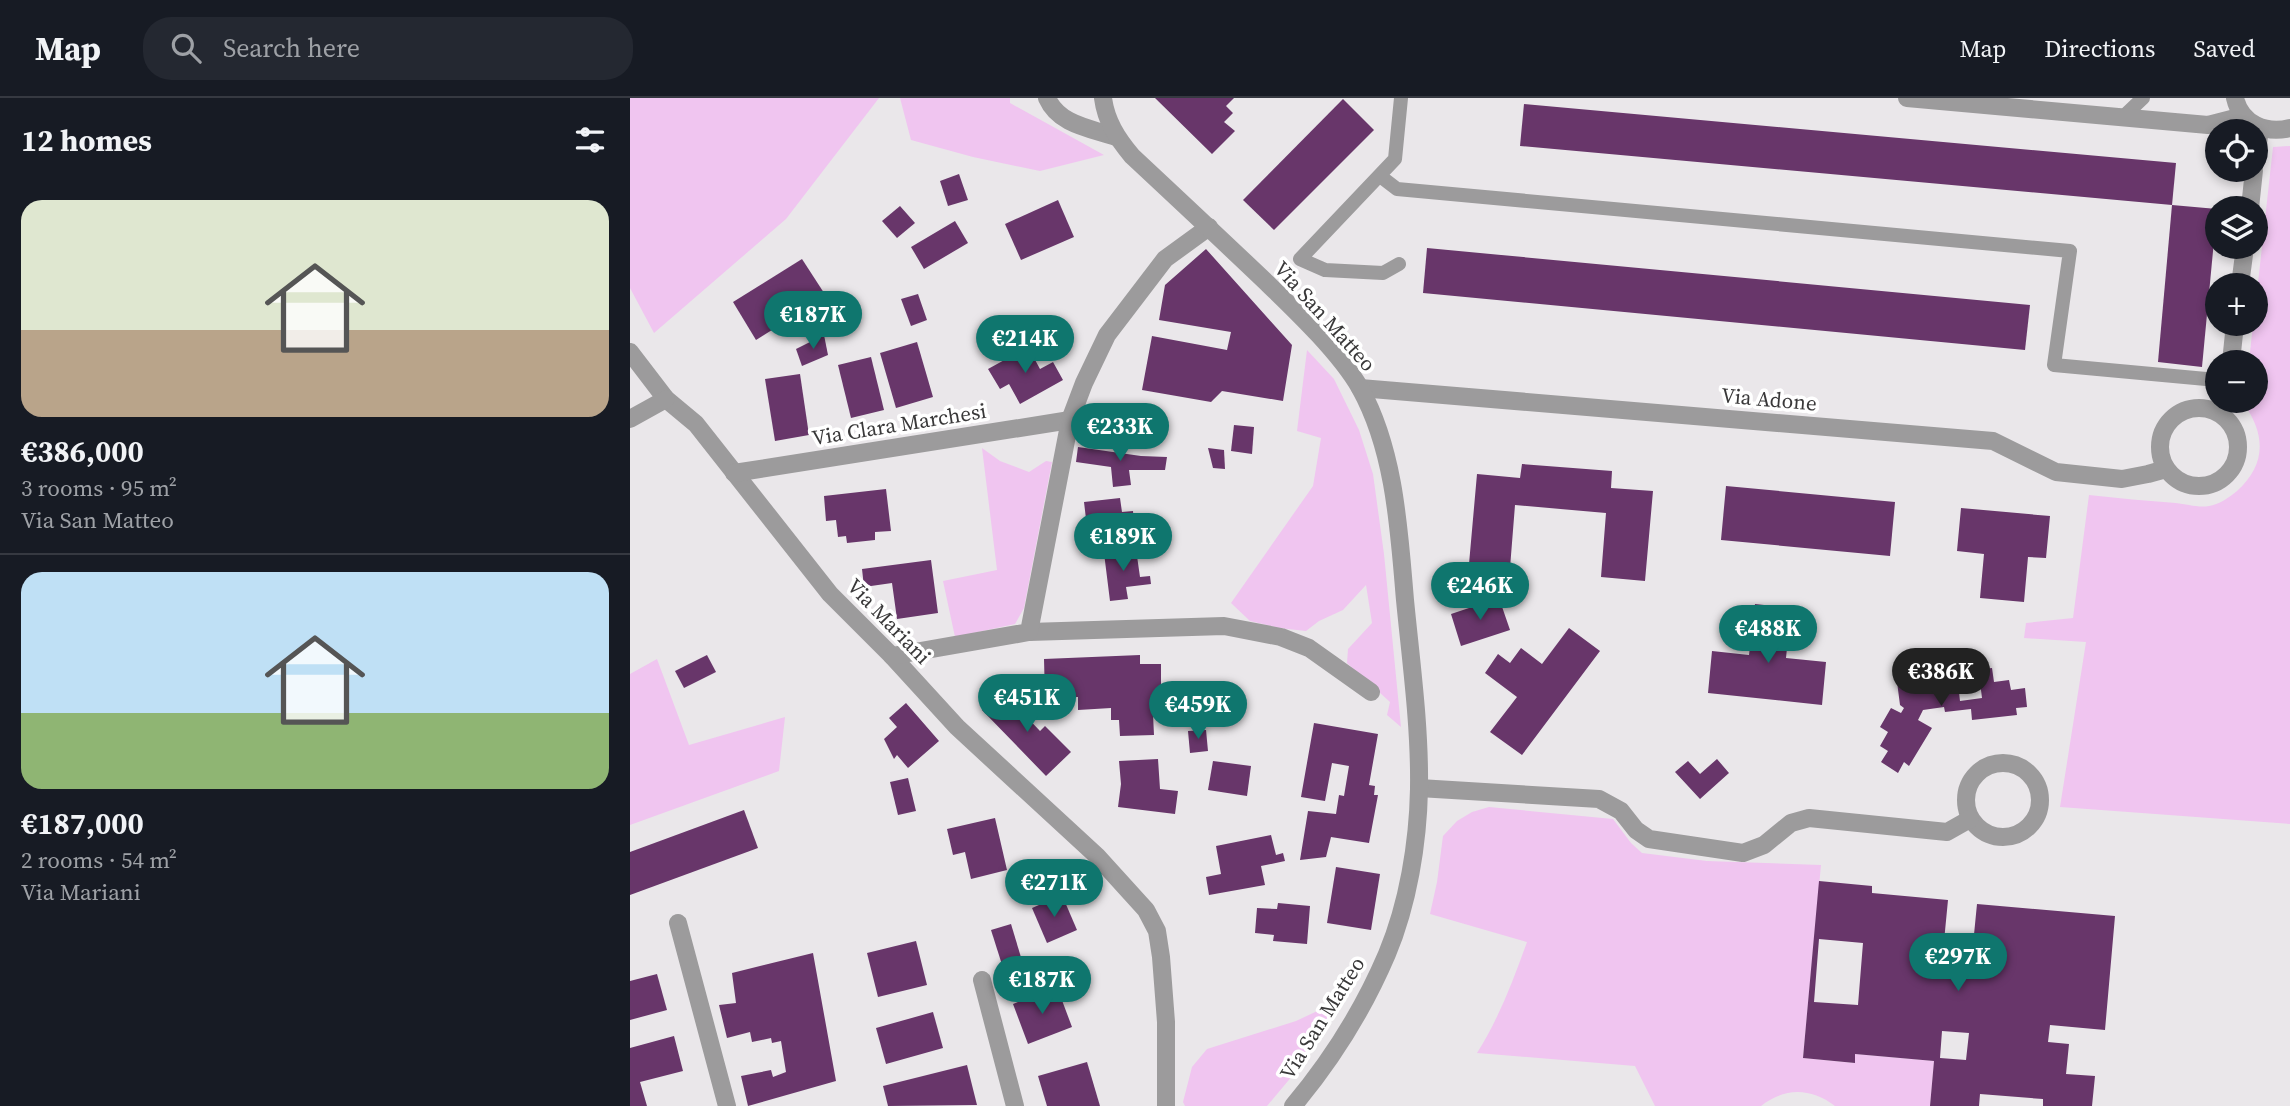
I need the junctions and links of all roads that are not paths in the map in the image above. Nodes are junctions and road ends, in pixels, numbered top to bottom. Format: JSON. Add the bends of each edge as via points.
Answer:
{"nodes":[{"id":1,"x":1047,"y":98,"type":"edge"},
{"id":2,"x":1091,"y":98,"type":"edge"},
{"id":3,"x":1401,"y":98,"type":"edge"},
{"id":4,"x":1907,"y":98,"type":"edge"},
{"id":5,"x":2143,"y":98,"type":"edge"},
{"id":6,"x":2235,"y":98,"type":"edge"},
{"id":7,"x":1964,"y":101,"type":"edge"},
{"id":8,"x":1104,"y":105,"type":"edge"},
{"id":9,"x":2243,"y":116,"type":"junction"},
{"id":10,"x":2123,"y":117,"type":"junction"},
{"id":11,"x":2247,"y":119,"type":"edge"},
{"id":12,"x":2290,"y":128,"type":"edge"},
{"id":13,"x":2268,"y":130,"type":"edge"},
{"id":14,"x":1116,"y":137,"type":"junction"},
{"id":15,"x":1380,"y":176,"type":"junction"},
{"id":16,"x":1209,"y":227,"type":"junction"},
{"id":17,"x":1399,"y":264,"type":"dead end"},
{"id":18,"x":630,"y":352,"type":"edge"},
{"id":19,"x":2205,"y":379,"type":"edge"},
{"id":20,"x":1360,"y":388,"type":"junction"},
{"id":21,"x":666,"y":399,"type":"junction"},
{"id":22,"x":630,"y":419,"type":"edge"},
{"id":23,"x":1070,"y":419,"type":"junction"},
{"id":24,"x":2166,"y":469,"type":"junction"},
{"id":25,"x":734,"y":473,"type":"junction"},
{"id":26,"x":1029,"y":632,"type":"junction"},
{"id":27,"x":892,"y":656,"type":"junction"},
{"id":28,"x":1371,"y":692,"type":"dead end"},
{"id":29,"x":1419,"y":788,"type":"junction"},
{"id":30,"x":1970,"y":819,"type":"junction"},
{"id":31,"x":678,"y":923,"type":"dead end"},
{"id":32,"x":982,"y":980,"type":"dead end"},
{"id":33,"x":727,"y":1106,"type":"edge"},
{"id":34,"x":1015,"y":1106,"type":"edge"},
{"id":35,"x":1166,"y":1106,"type":"edge"},
{"id":36,"x":1293,"y":1106,"type":"edge"}],
"edges":[{"from":1,"to":14,"type":"street","via":[[1063,120]]},
{"from":2,"to":8,"type":"lane"},
{"from":3,"to":15,"type":"lane","via":[[1395,159]]},
{"from":4,"to":7,"type":"street"},
{"from":5,"to":10,"type":"lane"},
{"from":6,"to":9,"type":"street"},
{"from":7,"to":10,"type":"street"},
{"from":8,"to":14,"type":"street","name":"Via San Matteo"},
{"from":9,"to":10,"type":"street","via":[[2208,125]]},
{"from":9,"to":11,"type":"street"},
{"from":12,"to":13,"type":"street"},
{"from":14,"to":16,"type":"street","name":"Via San Matteo"},
{"from":15,"to":17,"type":"lane","via":[[1300,259],[1325,271],[1383,273]]},
{"from":15,"to":19,"type":"lane","via":[[1398,189],[2070,251],[2054,365]]},
{"from":16,"to":20,"type":"street","name":"Via San Matteo","via":[[1297,312]]},
{"from":16,"to":23,"type":"street","via":[[1165,259],[1107,335]]},
{"from":18,"to":21,"type":"street","name":"Via Mariani"},
{"from":20,"to":24,"type":"street","name":"Via Adone","via":[[1993,441],[2056,472],[2109,478]]},
{"from":20,"to":29,"type":"street","name":"Via San Matteo","via":[[1391,480]]},
{"from":21,"to":22,"type":"street"},
{"from":21,"to":25,"type":"street","name":"Via Mariani","via":[[696,424]]},
{"from":23,"to":25,"type":"street","name":"Via Clara Marchesi"},
{"from":23,"to":26,"type":"street"},
{"from":24,"to":24,"type":"street","via":[[2185,484],[2210,485],[2221,480],[2230,472],[2239,449],[2233,426],[2223,416],[2197,408],[2173,418],[2160,442]]},
{"from":25,"to":27,"type":"street","name":"Via Mariani","via":[[830,594]]},
{"from":26,"to":27,"type":"street"},
{"from":26,"to":28,"type":"street","via":[[1224,626],[1281,637],[1309,648]]},
{"from":27,"to":35,"type":"street","name":"Via Mariani","via":[[957,727],[1097,856],[1146,910],[1157,931],[1161,957]]},
{"from":29,"to":30,"type":"street","via":[[1599,799],[1621,811],[1649,839],[1743,853],[1765,845],[1791,823],[1809,818],[1947,832]]},
{"from":29,"to":36,"type":"street","name":"Via San Matteo","via":[[1410,869],[1388,953],[1326,1063]]},
{"from":30,"to":30,"type":"street","via":[[1995,837],[2025,831],[2035,820],[2039,789],[2018,766],[1988,766],[1975,775],[1967,789]]},
{"from":31,"to":33,"type":"street"},
{"from":32,"to":34,"type":"street"}]}
